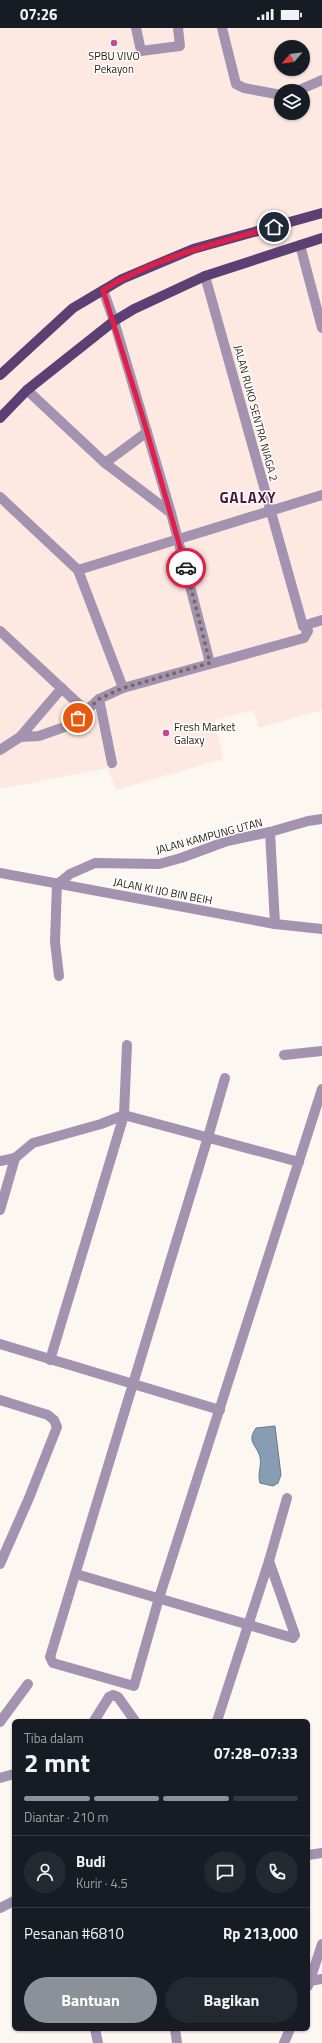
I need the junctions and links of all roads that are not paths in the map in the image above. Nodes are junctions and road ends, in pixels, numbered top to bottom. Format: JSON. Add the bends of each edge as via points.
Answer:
{"nodes":[{"id":1,"x":136,"y":28,"type":"edge"},
{"id":2,"x":178,"y":28,"type":"edge"},
{"id":3,"x":222,"y":28,"type":"edge"},
{"id":4,"x":322,"y":80,"type":"edge"},
{"id":5,"x":310,"y":85,"type":"edge"},
{"id":6,"x":274,"y":94,"type":"edge"},
{"id":7,"x":322,"y":213,"type":"edge"},
{"id":8,"x":322,"y":238,"type":"edge"},
{"id":9,"x":300,"y":245,"type":"junction"},
{"id":10,"x":205,"y":276,"type":"junction"},
{"id":11,"x":103,"y":290,"type":"junction"},
{"id":12,"x":114,"y":321,"type":"junction"},
{"id":13,"x":322,"y":328,"type":"edge"},
{"id":14,"x":1,"y":371,"type":"edge"},
{"id":15,"x":27,"y":390,"type":"junction"},
{"id":16,"x":0,"y":418,"type":"edge"},
{"id":17,"x":147,"y":432,"type":"junction"},
{"id":18,"x":105,"y":463,"type":"junction"},
{"id":19,"x":322,"y":495,"type":"edge"},
{"id":20,"x":0,"y":497,"type":"edge"},
{"id":21,"x":271,"y":511,"type":"junction"},
{"id":22,"x":171,"y":513,"type":"junction"},
{"id":23,"x":178,"y":539,"type":"junction"},
{"id":24,"x":78,"y":570,"type":"junction"},
{"id":25,"x":322,"y":620,"type":"edge"},
{"id":26,"x":303,"y":626,"type":"junction"},
{"id":27,"x":0,"y":631,"type":"edge"},
{"id":28,"x":210,"y":663,"type":"junction"},
{"id":29,"x":62,"y":688,"type":"junction"},
{"id":30,"x":123,"y":688,"type":"junction"},
{"id":31,"x":99,"y":699,"type":"junction"},
{"id":32,"x":85,"y":710,"type":"junction"},
{"id":33,"x":20,"y":737,"type":"junction"},
{"id":34,"x":0,"y":750,"type":"edge"},
{"id":35,"x":112,"y":763,"type":"dead end"},
{"id":36,"x":322,"y":819,"type":"edge"},
{"id":37,"x":270,"y":832,"type":"junction"},
{"id":38,"x":0,"y":872,"type":"edge"},
{"id":39,"x":58,"y":883,"type":"junction"},
{"id":40,"x":275,"y":924,"type":"junction"},
{"id":41,"x":322,"y":929,"type":"edge"},
{"id":42,"x":59,"y":976,"type":"dead end"},
{"id":43,"x":127,"y":1044,"type":"dead end"},
{"id":44,"x":322,"y":1051,"type":"edge"},
{"id":45,"x":284,"y":1055,"type":"dead end"},
{"id":46,"x":224,"y":1078,"type":"dead end"},
{"id":47,"x":322,"y":1089,"type":"edge"},
{"id":48,"x":124,"y":1115,"type":"junction"},
{"id":49,"x":208,"y":1137,"type":"junction"},
{"id":50,"x":15,"y":1158,"type":"junction"},
{"id":51,"x":0,"y":1161,"type":"edge"},
{"id":52,"x":299,"y":1162,"type":"junction"},
{"id":53,"x":0,"y":1210,"type":"edge"},
{"id":54,"x":0,"y":1344,"type":"edge"},
{"id":55,"x":50,"y":1360,"type":"junction"},
{"id":56,"x":133,"y":1384,"type":"junction"},
{"id":57,"x":0,"y":1400,"type":"edge"},
{"id":58,"x":220,"y":1410,"type":"junction"},
{"id":59,"x":286,"y":1498,"type":"dead end"},
{"id":60,"x":268,"y":1562,"type":"junction"},
{"id":61,"x":0,"y":1564,"type":"edge"},
{"id":62,"x":76,"y":1574,"type":"junction"},
{"id":63,"x":159,"y":1598,"type":"junction"},
{"id":64,"x":249,"y":1624,"type":"junction"},
{"id":65,"x":28,"y":1684,"type":"dead end"},
{"id":66,"x":95,"y":1719,"type":"edge"},
{"id":67,"x":134,"y":1719,"type":"edge"},
{"id":68,"x":218,"y":1719,"type":"edge"},
{"id":69,"x":0,"y":1722,"type":"edge"},
{"id":70,"x":12,"y":1775,"type":"edge"},
{"id":71,"x":0,"y":1778,"type":"edge"},
{"id":72,"x":322,"y":1853,"type":"edge"},
{"id":73,"x":310,"y":1856,"type":"edge"},
{"id":74,"x":12,"y":1902,"type":"edge"},
{"id":75,"x":0,"y":1908,"type":"edge"},
{"id":76,"x":322,"y":1944,"type":"edge"},
{"id":77,"x":322,"y":1979,"type":"edge"},
{"id":78,"x":310,"y":1981,"type":"edge"},
{"id":79,"x":310,"y":1984,"type":"edge"},
{"id":80,"x":95,"y":2031,"type":"edge"},
{"id":81,"x":175,"y":2031,"type":"edge"},
{"id":82,"x":289,"y":2031,"type":"edge"},
{"id":83,"x":98,"y":2043,"type":"edge"},
{"id":84,"x":177,"y":2043,"type":"edge"},
{"id":85,"x":284,"y":2043,"type":"edge"}],
"edges":[{"from":1,"to":2,"type":"street","via":[[141,52],[180,46]]},
{"from":3,"to":6,"type":"street","via":[[236,84]]},
{"from":4,"to":5,"type":"street"},
{"from":7,"to":11,"type":"main road","via":[[193,250],[122,278]]},
{"from":8,"to":9,"type":"main road"},
{"from":9,"to":10,"type":"main road"},
{"from":9,"to":13,"type":"street"},
{"from":10,"to":12,"type":"main road","via":[[134,308]]},
{"from":10,"to":21,"type":"street","name":"JALAN RUKO SENTRA NIAGA 2"},
{"from":11,"to":12,"type":"street"},
{"from":11,"to":14,"type":"main road","via":[[73,308]]},
{"from":12,"to":15,"type":"main road"},
{"from":12,"to":17,"type":"street"},
{"from":15,"to":16,"type":"main road"},
{"from":15,"to":18,"type":"street"},
{"from":17,"to":18,"type":"street"},
{"from":17,"to":22,"type":"street"},
{"from":18,"to":22,"type":"street"},
{"from":19,"to":21,"type":"street"},
{"from":20,"to":24,"type":"street"},
{"from":21,"to":23,"type":"street"},
{"from":21,"to":26,"type":"street","name":"JALAN RUKO SENTRA NIAGA 2"},
{"from":22,"to":23,"type":"street"},
{"from":23,"to":24,"type":"street"},
{"from":23,"to":28,"type":"street"},
{"from":24,"to":30,"type":"street"},
{"from":25,"to":26,"type":"street"},
{"from":26,"to":28,"type":"street","via":[[308,631],[304,638]]},
{"from":27,"to":29,"type":"street"},
{"from":28,"to":30,"type":"street"},
{"from":29,"to":32,"type":"street"},
{"from":29,"to":33,"type":"street"},
{"from":30,"to":31,"type":"street"},
{"from":31,"to":32,"type":"street"},
{"from":31,"to":35,"type":"street"},
{"from":32,"to":33,"type":"street","via":[[70,725],[39,736]]},
{"from":33,"to":34,"type":"street"},
{"from":36,"to":37,"type":"street","name":"JALAN KAMPUNG UTAN","via":[[308,820]]},
{"from":37,"to":39,"type":"street","name":"JALAN KAMPUNG UTAN","via":[[227,841],[159,864],[95,863],[70,874]]},
{"from":37,"to":40,"type":"street"},
{"from":38,"to":39,"type":"street","name":"JALAN KI IJO BIN BEIH"},
{"from":39,"to":40,"type":"street","name":"JALAN KI IJO BIN BEIH"},
{"from":39,"to":42,"type":"street","via":[[56,942]]},
{"from":40,"to":41,"type":"street","name":"JALAN KI IJO BIN BEIH"},
{"from":43,"to":48,"type":"street"},
{"from":44,"to":45,"type":"street"},
{"from":46,"to":49,"type":"street"},
{"from":47,"to":52,"type":"street"},
{"from":48,"to":49,"type":"street"},
{"from":48,"to":50,"type":"street","via":[[33,1143]]},
{"from":48,"to":55,"type":"street"},
{"from":49,"to":52,"type":"street"},
{"from":49,"to":56,"type":"street"},
{"from":50,"to":51,"type":"street"},
{"from":50,"to":53,"type":"street"},
{"from":52,"to":58,"type":"street"},
{"from":54,"to":55,"type":"street"},
{"from":55,"to":56,"type":"street"},
{"from":56,"to":58,"type":"street"},
{"from":56,"to":62,"type":"street"},
{"from":57,"to":61,"type":"street","via":[[48,1415],[57,1427]]},
{"from":58,"to":63,"type":"street"},
{"from":59,"to":60,"type":"street"},
{"from":60,"to":64,"type":"street"},
{"from":60,"to":64,"type":"street","via":[[295,1636],[292,1638]]},
{"from":62,"to":63,"type":"street"},
{"from":62,"to":63,"type":"street","via":[[50,1657],[53,1663],[134,1686]]},
{"from":63,"to":64,"type":"street"},
{"from":64,"to":68,"type":"street"},
{"from":65,"to":69,"type":"street"},
{"from":66,"to":67,"type":"street","via":[[109,1697],[114,1695]]},
{"from":70,"to":71,"type":"street"},
{"from":72,"to":73,"type":"street"},
{"from":74,"to":75,"type":"street"},
{"from":76,"to":78,"type":"street"},
{"from":77,"to":79,"type":"street"},
{"from":80,"to":83,"type":"street"},
{"from":81,"to":84,"type":"street"},
{"from":82,"to":85,"type":"street"}]}
